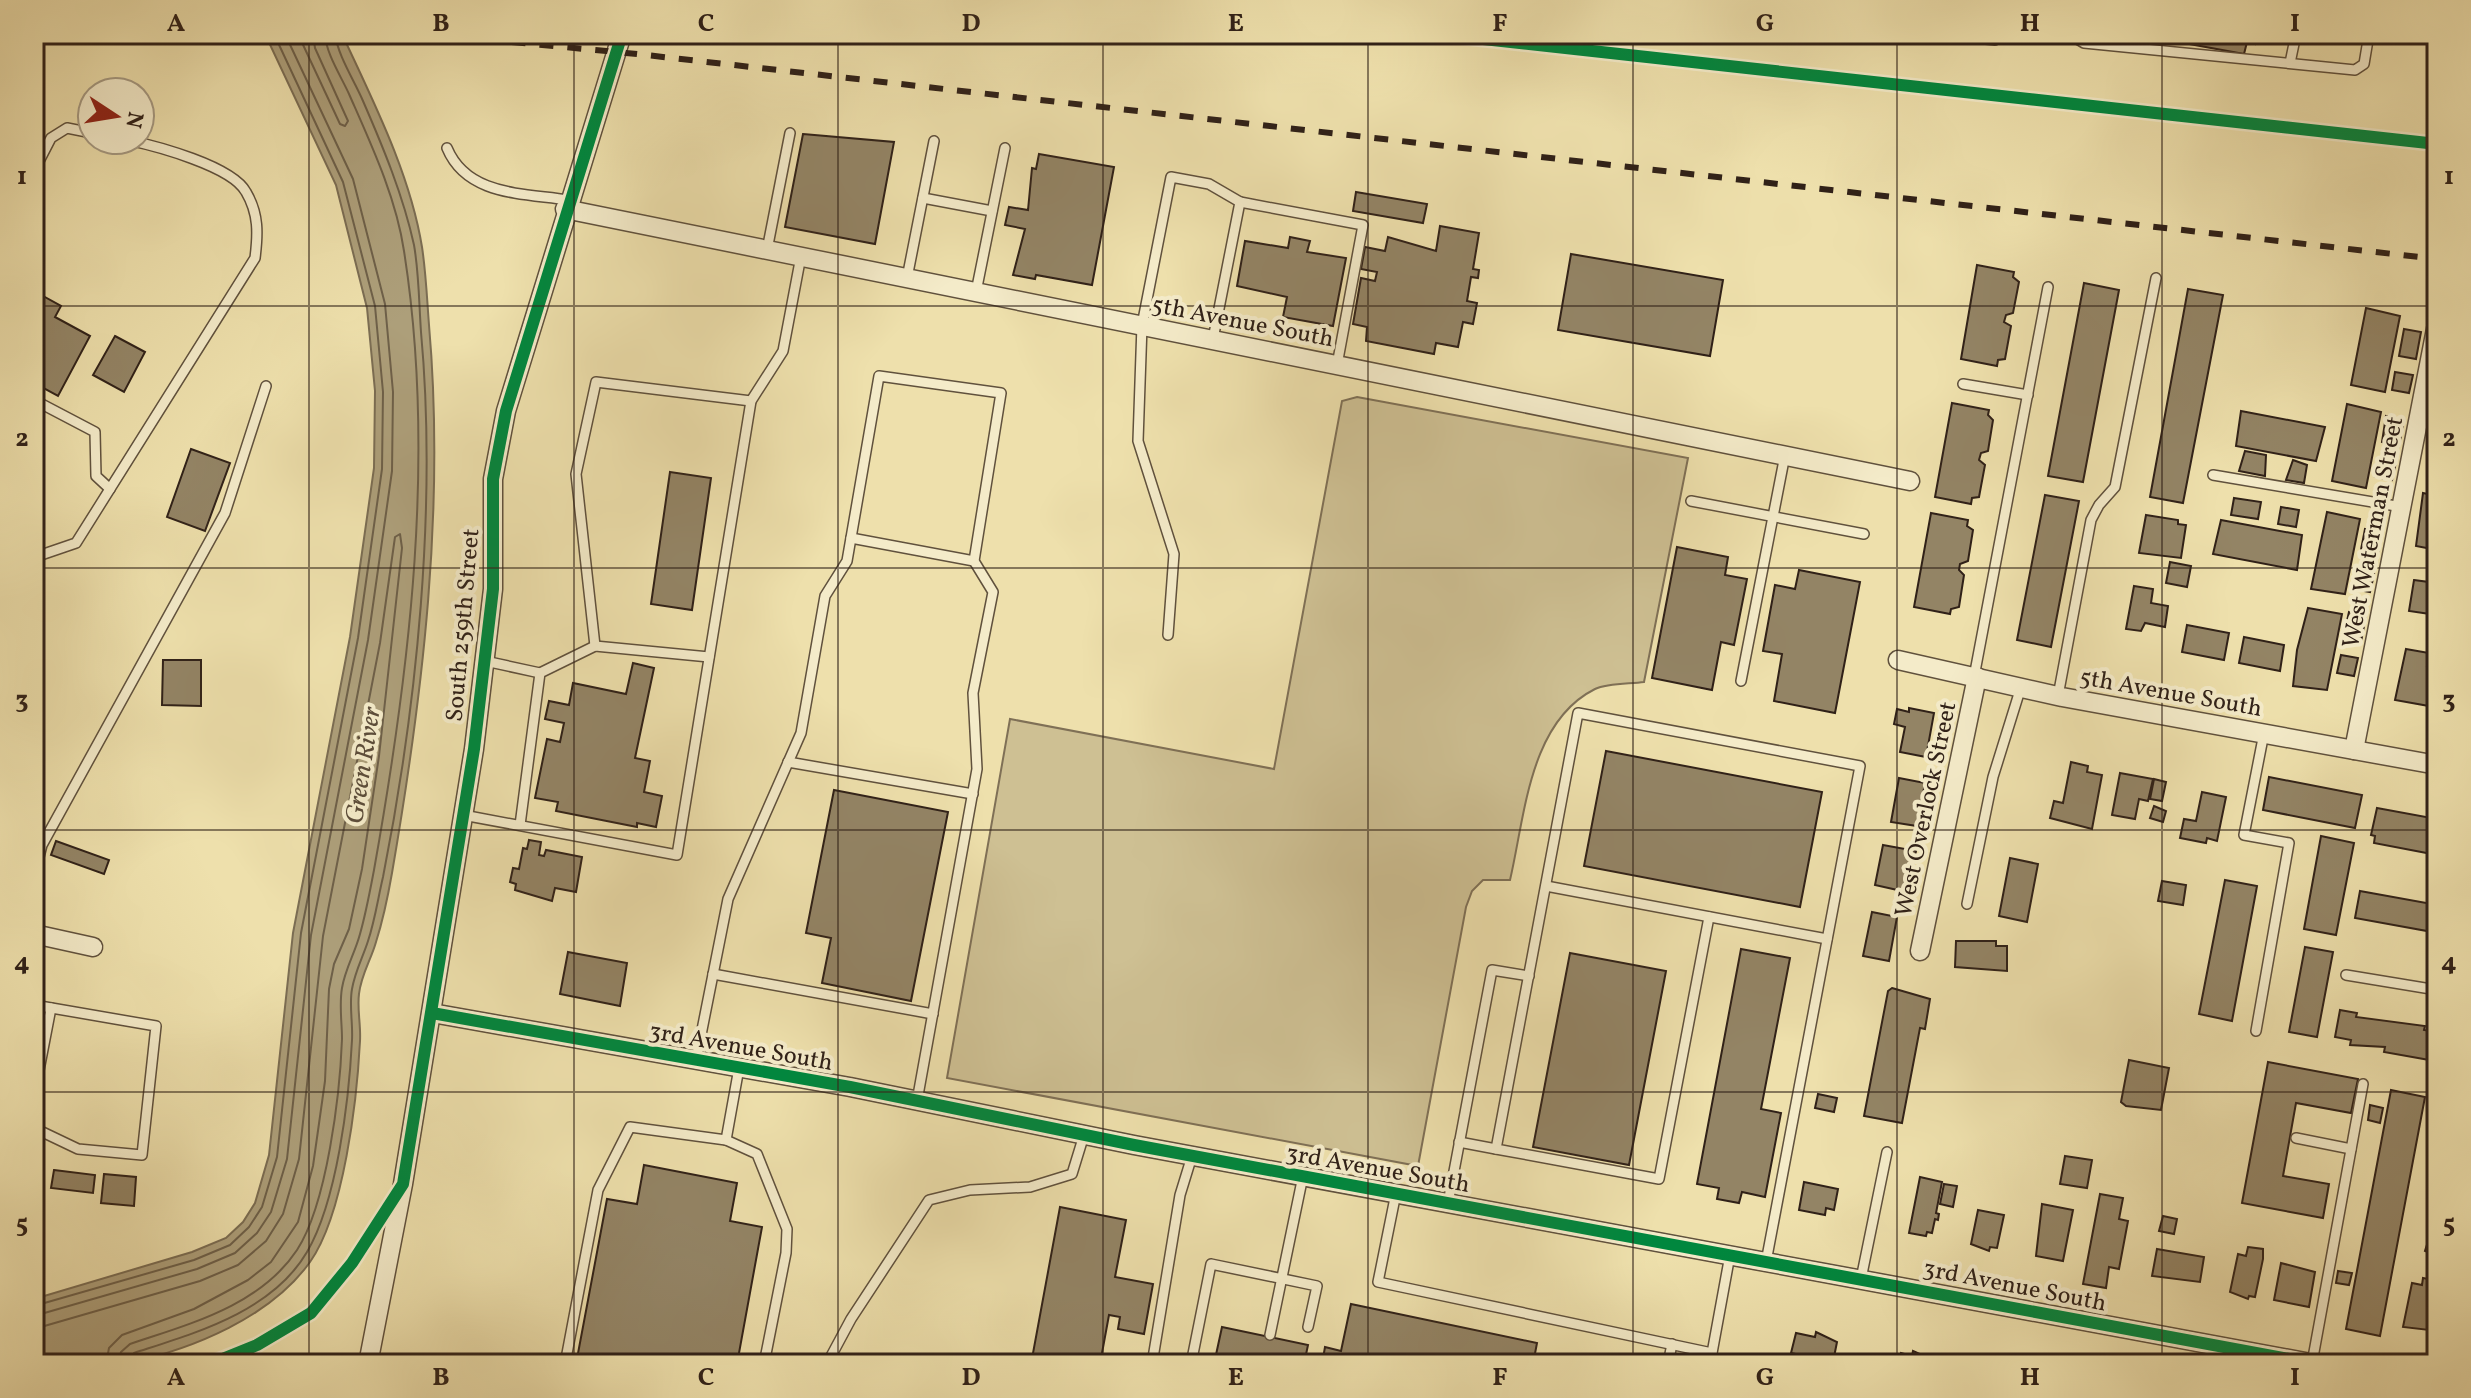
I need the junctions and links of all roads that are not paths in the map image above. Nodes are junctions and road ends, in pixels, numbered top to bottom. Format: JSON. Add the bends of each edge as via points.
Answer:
{"nodes":[{"id":1,"x":622,"y":34,"type":"edge"},
{"id":2,"x":1939,"y":34,"type":"edge"},
{"id":3,"x":1996,"y":34,"type":"edge"},
{"id":4,"x":2069,"y":34,"type":"edge"},
{"id":5,"x":2296,"y":34,"type":"edge"},
{"id":6,"x":2369,"y":34,"type":"edge"},
{"id":7,"x":2290,"y":63,"type":"junction"},
{"id":8,"x":76,"y":130,"type":"edge"},
{"id":9,"x":790,"y":133,"type":"dead end"},
{"id":10,"x":934,"y":141,"type":"dead end"},
{"id":11,"x":156,"y":146,"type":"edge"},
{"id":12,"x":447,"y":148,"type":"dead end"},
{"id":13,"x":1005,"y":148,"type":"dead end"},
{"id":14,"x":34,"y":169,"type":"edge"},
{"id":15,"x":923,"y":198,"type":"junction"},
{"id":16,"x":1240,"y":202,"type":"junction"},
{"id":17,"x":567,"y":204,"type":"junction"},
{"id":18,"x":992,"y":211,"type":"junction"},
{"id":19,"x":767,"y":250,"type":"junction"},
{"id":20,"x":801,"y":256,"type":"junction"},
{"id":21,"x":907,"y":278,"type":"junction"},
{"id":22,"x":2156,"y":278,"type":"dead end"},
{"id":23,"x":2048,"y":287,"type":"dead end"},
{"id":24,"x":976,"y":292,"type":"junction"},
{"id":25,"x":2437,"y":324,"type":"edge"},
{"id":26,"x":1142,"y":325,"type":"junction"},
{"id":27,"x":1213,"y":339,"type":"junction"},
{"id":28,"x":1337,"y":365,"type":"junction"},
{"id":29,"x":1963,"y":384,"type":"dead end"},
{"id":30,"x":266,"y":386,"type":"dead end"},
{"id":31,"x":2028,"y":395,"type":"junction"},
{"id":32,"x":34,"y":400,"type":"edge"},
{"id":33,"x":751,"y":401,"type":"junction"},
{"id":34,"x":1785,"y":455,"type":"junction"},
{"id":35,"x":2213,"y":475,"type":"dead end"},
{"id":36,"x":1910,"y":481,"type":"dead end"},
{"id":37,"x":110,"y":489,"type":"junction"},
{"id":38,"x":1691,"y":501,"type":"dead end"},
{"id":39,"x":2402,"y":507,"type":"junction"},
{"id":40,"x":1773,"y":516,"type":"junction"},
{"id":41,"x":1864,"y":534,"type":"dead end"},
{"id":42,"x":851,"y":538,"type":"junction"},
{"id":43,"x":35,"y":557,"type":"edge"},
{"id":44,"x":974,"y":561,"type":"junction"},
{"id":45,"x":1168,"y":635,"type":"dead end"},
{"id":46,"x":595,"y":646,"type":"junction"},
{"id":47,"x":709,"y":657,"type":"junction"},
{"id":48,"x":1898,"y":660,"type":"dead end"},
{"id":49,"x":484,"y":661,"type":"junction"},
{"id":50,"x":540,"y":673,"type":"junction"},
{"id":51,"x":1976,"y":677,"type":"junction"},
{"id":52,"x":1741,"y":681,"type":"dead end"},
{"id":53,"x":2021,"y":687,"type":"junction"},
{"id":54,"x":2058,"y":696,"type":"junction"},
{"id":55,"x":2264,"y":733,"type":"junction"},
{"id":56,"x":2354,"y":750,"type":"junction"},
{"id":57,"x":788,"y":762,"type":"junction"},
{"id":58,"x":2437,"y":765,"type":"edge"},
{"id":59,"x":973,"y":794,"type":"junction"},
{"id":60,"x":463,"y":815,"type":"junction"},
{"id":61,"x":520,"y":825,"type":"junction"},
{"id":62,"x":34,"y":877,"type":"edge"},
{"id":63,"x":1546,"y":886,"type":"junction"},
{"id":64,"x":1967,"y":904,"type":"dead end"},
{"id":65,"x":1709,"y":917,"type":"junction"},
{"id":66,"x":34,"y":934,"type":"edge"},
{"id":67,"x":1827,"y":939,"type":"junction"},
{"id":68,"x":93,"y":947,"type":"dead end"},
{"id":69,"x":1920,"y":951,"type":"dead end"},
{"id":70,"x":713,"y":974,"type":"junction"},
{"id":71,"x":2346,"y":975,"type":"dead end"},
{"id":72,"x":1529,"y":976,"type":"junction"},
{"id":73,"x":2437,"y":990,"type":"edge"},
{"id":74,"x":34,"y":1005,"type":"edge"},
{"id":75,"x":51,"y":1008,"type":"junction"},
{"id":76,"x":432,"y":1013,"type":"junction"},
{"id":77,"x":933,"y":1014,"type":"junction"},
{"id":78,"x":2256,"y":1031,"type":"dead end"},
{"id":79,"x":696,"y":1060,"type":"junction"},
{"id":80,"x":739,"y":1068,"type":"junction"},
{"id":81,"x":2363,"y":1084,"type":"dead end"},
{"id":82,"x":34,"y":1096,"type":"edge"},
{"id":83,"x":917,"y":1101,"type":"junction"},
{"id":84,"x":34,"y":1128,"type":"edge"},
{"id":85,"x":1084,"y":1135,"type":"junction"},
{"id":86,"x":2296,"y":1138,"type":"dead end"},
{"id":87,"x":726,"y":1140,"type":"junction"},
{"id":88,"x":1459,"y":1142,"type":"junction"},
{"id":89,"x":1496,"y":1149,"type":"junction"},
{"id":90,"x":2351,"y":1149,"type":"junction"},
{"id":91,"x":1887,"y":1152,"type":"dead end"},
{"id":92,"x":1192,"y":1156,"type":"junction"},
{"id":93,"x":1303,"y":1176,"type":"junction"},
{"id":94,"x":1396,"y":1193,"type":"junction"},
{"id":95,"x":1448,"y":1203,"type":"junction"},
{"id":96,"x":1730,"y":1255,"type":"junction"},
{"id":97,"x":1766,"y":1262,"type":"junction"},
{"id":98,"x":1282,"y":1279,"type":"junction"},
{"id":99,"x":1861,"y":1279,"type":"junction"},
{"id":100,"x":1308,"y":1327,"type":"dead end"},
{"id":101,"x":1270,"y":1335,"type":"dead end"},
{"id":102,"x":1672,"y":1344,"type":"junction"},
{"id":103,"x":1712,"y":1353,"type":"junction"},
{"id":104,"x":829,"y":1360,"type":"dead end"},
{"id":105,"x":368,"y":1364,"type":"edge"},
{"id":106,"x":565,"y":1364,"type":"edge"},
{"id":107,"x":764,"y":1364,"type":"edge"},
{"id":108,"x":1152,"y":1364,"type":"edge"},
{"id":109,"x":1191,"y":1364,"type":"edge"},
{"id":110,"x":1668,"y":1364,"type":"edge"},
{"id":111,"x":1710,"y":1364,"type":"edge"},
{"id":112,"x":2314,"y":1364,"type":"edge"}],
"edges":[{"from":1,"to":17,"type":"street","name":"South 259th Street"},
{"from":2,"to":3,"type":"lane","via":[[1995,40]]},
{"from":4,"to":7,"type":"lane","via":[[2084,43]]},
{"from":5,"to":7,"type":"lane"},
{"from":6,"to":7,"type":"lane","via":[[2364,64],[2355,70]]},
{"from":8,"to":14,"type":"lane","via":[[67,128],[51,138]]},
{"from":9,"to":19,"type":"lane"},
{"from":10,"to":15,"type":"lane"},
{"from":11,"to":37,"type":"lane","via":[[216,169],[245,189],[259,224],[255,258]]},
{"from":12,"to":17,"type":"lane","via":[[468,178],[487,188]]},
{"from":13,"to":18,"type":"lane"},
{"from":15,"to":18,"type":"lane"},
{"from":15,"to":21,"type":"lane"},
{"from":16,"to":26,"type":"lane","via":[[1209,184],[1171,177]]},
{"from":16,"to":27,"type":"lane"},
{"from":16,"to":28,"type":"lane","via":[[1363,225]]},
{"from":17,"to":19,"type":"street","name":"5th Avenue South"},
{"from":17,"to":49,"type":"street","name":"South 259th Street","via":[[506,411],[493,479],[493,589]]},
{"from":18,"to":24,"type":"lane"},
{"from":19,"to":20,"type":"street","name":"5th Avenue South"},
{"from":20,"to":21,"type":"street","name":"5th Avenue South"},
{"from":20,"to":33,"type":"lane","via":[[783,351]]},
{"from":21,"to":24,"type":"street","name":"5th Avenue South"},
{"from":22,"to":54,"type":"lane","via":[[2115,487],[2091,520]]},
{"from":23,"to":31,"type":"lane"},
{"from":24,"to":26,"type":"street","name":"5th Avenue South"},
{"from":25,"to":39,"type":"street","name":"West Waterman Street"},
{"from":26,"to":27,"type":"street","name":"5th Avenue South"},
{"from":26,"to":45,"type":"lane","via":[[1138,441],[1174,554]]},
{"from":27,"to":28,"type":"street","name":"5th Avenue South"},
{"from":28,"to":34,"type":"street","name":"5th Avenue South"},
{"from":29,"to":31,"type":"lane"},
{"from":30,"to":62,"type":"lane","via":[[225,513],[42,845]]},
{"from":31,"to":51,"type":"lane"},
{"from":32,"to":37,"type":"lane","via":[[95,432],[96,476]]},
{"from":33,"to":46,"type":"lane","via":[[596,382],[576,474]]},
{"from":33,"to":47,"type":"lane"},
{"from":34,"to":36,"type":"street","name":"5th Avenue South"},
{"from":34,"to":40,"type":"lane"},
{"from":35,"to":39,"type":"lane"},
{"from":37,"to":43,"type":"lane","via":[[76,543]]},
{"from":38,"to":40,"type":"lane"},
{"from":39,"to":56,"type":"street","name":"West Waterman Street"},
{"from":40,"to":41,"type":"lane"},
{"from":40,"to":52,"type":"lane"},
{"from":42,"to":44,"type":"lane"},
{"from":42,"to":44,"type":"lane","via":[[879,376],[1001,393]]},
{"from":42,"to":57,"type":"lane","via":[[847,561],[825,596],[801,733]]},
{"from":44,"to":59,"type":"lane","via":[[993,592],[973,693]]},
{"from":46,"to":47,"type":"lane"},
{"from":46,"to":50,"type":"lane"},
{"from":47,"to":61,"type":"lane","via":[[677,855]]},
{"from":48,"to":51,"type":"street","name":"5th Avenue South"},
{"from":49,"to":50,"type":"lane"},
{"from":49,"to":60,"type":"street","name":"South 259th Street"},
{"from":50,"to":61,"type":"lane"},
{"from":51,"to":53,"type":"street","name":"5th Avenue South"},
{"from":51,"to":69,"type":"street","name":"West Overlock Street"},
{"from":53,"to":54,"type":"street","name":"5th Avenue South"},
{"from":53,"to":64,"type":"lane","via":[[1993,777]]},
{"from":54,"to":55,"type":"street","name":"5th Avenue South"},
{"from":55,"to":56,"type":"street","name":"5th Avenue South"},
{"from":55,"to":78,"type":"lane","via":[[2244,835],[2289,843]]},
{"from":56,"to":58,"type":"street","name":"5th Avenue South"},
{"from":57,"to":59,"type":"lane"},
{"from":57,"to":70,"type":"lane","via":[[728,899]]},
{"from":59,"to":77,"type":"lane"},
{"from":60,"to":61,"type":"lane"},
{"from":60,"to":76,"type":"street","name":"South 259th Street"},
{"from":63,"to":65,"type":"lane"},
{"from":63,"to":67,"type":"lane","via":[[1578,713],[1860,766]]},
{"from":63,"to":72,"type":"lane"},
{"from":65,"to":67,"type":"lane"},
{"from":65,"to":89,"type":"lane","via":[[1659,1179]]},
{"from":66,"to":68,"type":"street"},
{"from":67,"to":97,"type":"lane"},
{"from":70,"to":77,"type":"lane"},
{"from":70,"to":79,"type":"lane"},
{"from":71,"to":73,"type":"lane"},
{"from":72,"to":88,"type":"lane","via":[[1492,970]]},
{"from":72,"to":89,"type":"lane"},
{"from":74,"to":75,"type":"lane"},
{"from":75,"to":82,"type":"lane"},
{"from":75,"to":84,"type":"lane","via":[[156,1026],[142,1155],[78,1149]]},
{"from":76,"to":79,"type":"street","name":"3rd Avenue South"},
{"from":76,"to":105,"type":"street","name":"South 259th Street"},
{"from":77,"to":83,"type":"lane"},
{"from":79,"to":80,"type":"street","name":"3rd Avenue South"},
{"from":80,"to":83,"type":"street","name":"3rd Avenue South"},
{"from":80,"to":87,"type":"lane"},
{"from":81,"to":90,"type":"lane"},
{"from":83,"to":85,"type":"street","name":"3rd Avenue South"},
{"from":85,"to":92,"type":"street","name":"3rd Avenue South"},
{"from":85,"to":104,"type":"lane","via":[[1072,1174],[1030,1187],[970,1190],[929,1200]]},
{"from":86,"to":90,"type":"lane"},
{"from":87,"to":106,"type":"lane","via":[[630,1127],[598,1190]]},
{"from":87,"to":107,"type":"lane","via":[[757,1154],[787,1229]]},
{"from":88,"to":89,"type":"lane"},
{"from":88,"to":95,"type":"lane"},
{"from":90,"to":112,"type":"lane"},
{"from":91,"to":99,"type":"lane"},
{"from":92,"to":93,"type":"street","name":"3rd Avenue South"},
{"from":92,"to":108,"type":"lane","via":[[1180,1195]]},
{"from":93,"to":94,"type":"street","name":"3rd Avenue South"},
{"from":93,"to":98,"type":"lane"},
{"from":94,"to":95,"type":"street","name":"3rd Avenue South"},
{"from":94,"to":102,"type":"lane","via":[[1378,1282]]},
{"from":95,"to":96,"type":"street","name":"3rd Avenue South"},
{"from":96,"to":97,"type":"street","name":"3rd Avenue South"},
{"from":96,"to":103,"type":"lane"},
{"from":97,"to":99,"type":"street","name":"3rd Avenue South"},
{"from":98,"to":100,"type":"lane","via":[[1317,1286]]},
{"from":98,"to":101,"type":"lane"},
{"from":98,"to":109,"type":"lane","via":[[1211,1264]]},
{"from":99,"to":112,"type":"street","name":"3rd Avenue South"},
{"from":102,"to":103,"type":"lane"},
{"from":102,"to":110,"type":"lane"},
{"from":103,"to":111,"type":"lane"}]}
